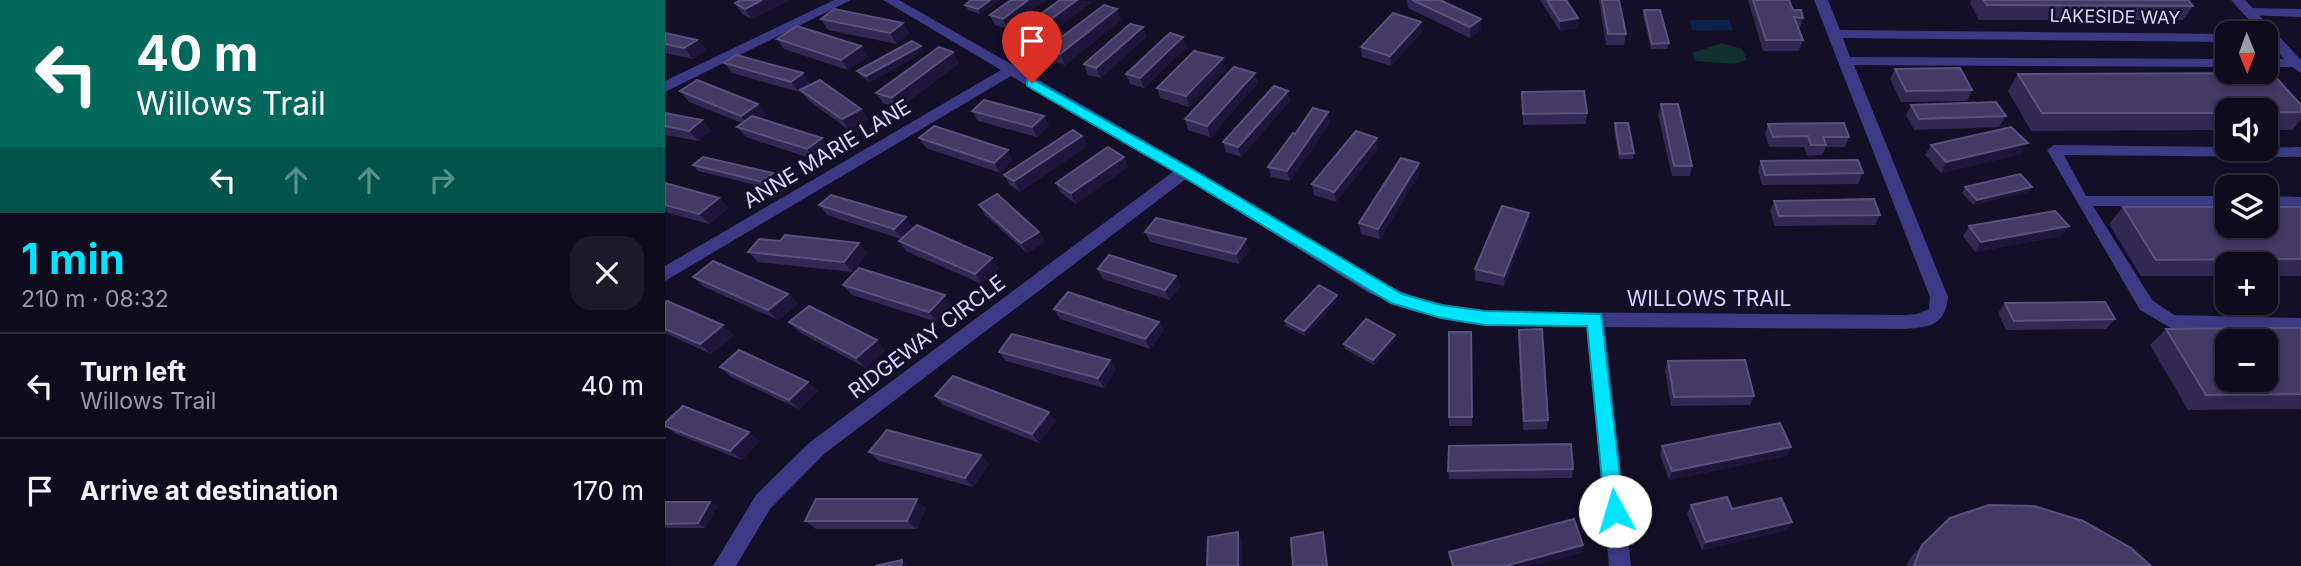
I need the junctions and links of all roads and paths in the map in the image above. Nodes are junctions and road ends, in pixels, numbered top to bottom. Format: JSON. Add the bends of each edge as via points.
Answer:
{"nodes":[{"id":1,"x":844,"y":0,"type":"edge"},
{"id":2,"x":890,"y":0,"type":"edge"},
{"id":3,"x":1821,"y":0,"type":"edge"},
{"id":4,"x":2238,"y":0,"type":"edge"},
{"id":5,"x":2248,"y":12,"type":"junction"},
{"id":6,"x":2301,"y":13,"type":"edge"},
{"id":7,"x":2255,"y":21,"type":"edge"},
{"id":8,"x":1835,"y":34,"type":"junction"},
{"id":9,"x":2215,"y":38,"type":"edge"},
{"id":10,"x":2279,"y":48,"type":"edge"},
{"id":11,"x":1846,"y":61,"type":"junction"},
{"id":12,"x":2215,"y":63,"type":"edge"},
{"id":13,"x":2279,"y":64,"type":"edge"},
{"id":14,"x":2298,"y":66,"type":"edge"},
{"id":15,"x":1010,"y":71,"type":"junction"},
{"id":16,"x":665,"y":87,"type":"edge"},
{"id":17,"x":2301,"y":152,"type":"edge"},
{"id":18,"x":1185,"y":171,"type":"junction"},
{"id":19,"x":2082,"y":201,"type":"junction"},
{"id":20,"x":2215,"y":201,"type":"edge"},
{"id":21,"x":2278,"y":201,"type":"edge"},
{"id":22,"x":2301,"y":202,"type":"edge"},
{"id":23,"x":665,"y":274,"type":"edge"},
{"id":24,"x":1595,"y":319,"type":"junction"},
{"id":25,"x":2301,"y":325,"type":"edge"},
{"id":26,"x":723,"y":566,"type":"edge"},
{"id":27,"x":1621,"y":566,"type":"edge"}],
"edges":[{"from":1,"to":16,"type":"street"},
{"from":2,"to":15,"type":"street","name":"WILLOWS TRAIL"},
{"from":3,"to":8,"type":"street","name":"WILLOWS TRAIL"},
{"from":4,"to":5,"type":"street"},
{"from":5,"to":6,"type":"lane"},
{"from":5,"to":7,"type":"street"},
{"from":8,"to":9,"type":"street","name":"LAKESIDE WAY"},
{"from":8,"to":11,"type":"street","name":"WILLOWS TRAIL"},
{"from":10,"to":14,"type":"street"},
{"from":11,"to":12,"type":"street"},
{"from":11,"to":24,"type":"street","name":"WILLOWS TRAIL","via":[[1939,297],[1937,313],[1905,322]]},
{"from":13,"to":14,"type":"street"},
{"from":15,"to":18,"type":"street","name":"WILLOWS TRAIL"},
{"from":15,"to":23,"type":"street","name":"ANNE MARIE LANE"},
{"from":17,"to":19,"type":"lane","via":[[2055,150]]},
{"from":18,"to":24,"type":"street","name":"WILLOWS TRAIL","via":[[1397,299],[1485,318]]},
{"from":18,"to":26,"type":"street","name":"RIDGEWAY CIRCLE","via":[[817,448],[763,502]]},
{"from":19,"to":20,"type":"lane"},
{"from":19,"to":25,"type":"lane","via":[[2146,306],[2171,321]]},
{"from":21,"to":22,"type":"lane"},
{"from":24,"to":27,"type":"street"}]}
